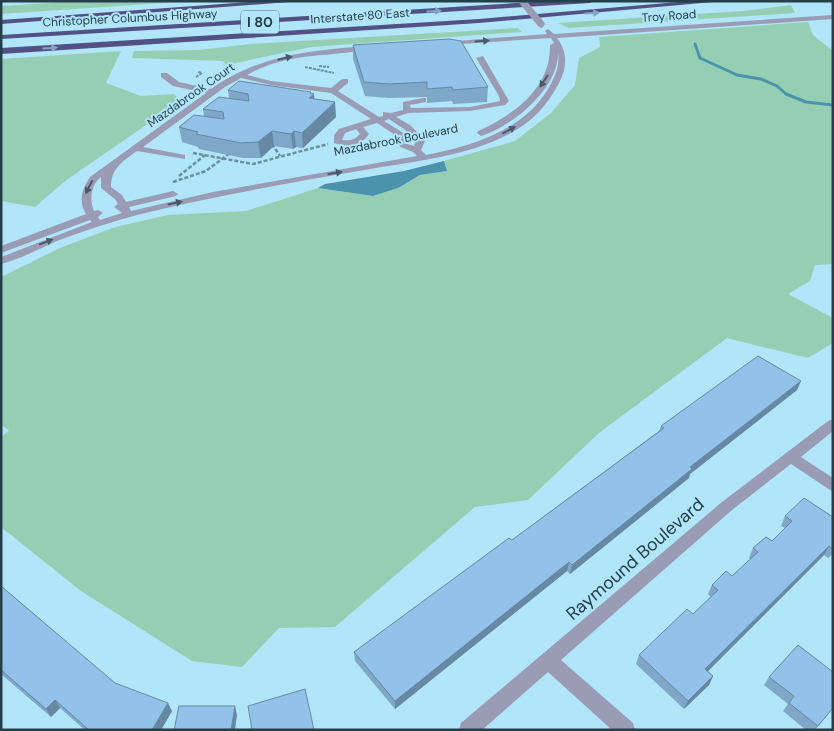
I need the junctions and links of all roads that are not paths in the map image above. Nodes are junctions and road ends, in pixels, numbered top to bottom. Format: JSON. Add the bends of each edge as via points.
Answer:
{"nodes":[{"id":1,"x":272,"y":1,"type":"edge"},
{"id":2,"x":298,"y":1,"type":"edge"},
{"id":3,"x":450,"y":1,"type":"edge"},
{"id":4,"x":522,"y":1,"type":"edge"},
{"id":5,"x":590,"y":1,"type":"edge"},
{"id":6,"x":720,"y":1,"type":"edge"},
{"id":7,"x":1,"y":17,"type":"edge"},
{"id":8,"x":833,"y":17,"type":"edge"},
{"id":9,"x":493,"y":19,"type":"junction"},
{"id":10,"x":1,"y":22,"type":"edge"},
{"id":11,"x":1,"y":28,"type":"edge"},
{"id":12,"x":552,"y":35,"type":"junction"},
{"id":13,"x":1,"y":37,"type":"edge"},
{"id":14,"x":1,"y":42,"type":"edge"},
{"id":15,"x":435,"y":44,"type":"edge"},
{"id":16,"x":377,"y":48,"type":"edge"},
{"id":17,"x":1,"y":51,"type":"edge"},
{"id":18,"x":480,"y":58,"type":"dead end"},
{"id":19,"x":164,"y":75,"type":"dead end"},
{"id":20,"x":240,"y":75,"type":"junction"},
{"id":21,"x":346,"y":81,"type":"dead end"},
{"id":22,"x":333,"y":91,"type":"junction"},
{"id":23,"x":213,"y":92,"type":"junction"},
{"id":24,"x":197,"y":103,"type":"junction"},
{"id":25,"x":350,"y":104,"type":"junction"},
{"id":26,"x":213,"y":106,"type":"edge"},
{"id":27,"x":441,"y":109,"type":"junction"},
{"id":28,"x":407,"y":111,"type":"junction"},
{"id":29,"x":389,"y":116,"type":"junction"},
{"id":30,"x":378,"y":120,"type":"junction"},
{"id":31,"x":172,"y":122,"type":"junction"},
{"id":32,"x":188,"y":125,"type":"edge"},
{"id":33,"x":358,"y":128,"type":"dead end"},
{"id":34,"x":137,"y":148,"type":"junction"},
{"id":35,"x":416,"y":150,"type":"junction"},
{"id":36,"x":185,"y":154,"type":"road end"},
{"id":37,"x":423,"y":158,"type":"junction"},
{"id":38,"x":118,"y":162,"type":"junction"},
{"id":39,"x":125,"y":210,"type":"junction"},
{"id":40,"x":94,"y":219,"type":"junction"},
{"id":41,"x":1,"y":250,"type":"edge"},
{"id":42,"x":1,"y":261,"type":"edge"},
{"id":43,"x":833,"y":424,"type":"edge"},
{"id":44,"x":791,"y":457,"type":"junction"},
{"id":45,"x":833,"y":486,"type":"edge"},
{"id":46,"x":549,"y":661,"type":"junction"},
{"id":47,"x":468,"y":730,"type":"edge"},
{"id":48,"x":626,"y":730,"type":"edge"}],
"edges":[{"from":1,"to":7,"type":"highway"},
{"from":2,"to":10,"type":"highway"},
{"from":3,"to":11,"type":"highway","name":"Christopher Columbus Highway","number":"I 80"},
{"from":4,"to":12,"type":"street","bridge":true},
{"from":13,"to":5,"type":"highway","name":"Christopher Columbus Highway","number":"I 80","one_way":true},
{"from":9,"to":6,"type":"highway","name":"Interstate 80 East","one_way":true},
{"from":8,"to":12,"type":"street","name":"Troy Road"},
{"from":9,"to":14,"type":"highway"},
{"from":17,"to":9,"type":"highway","name":"Interstate 80 East","one_way":true},
{"from":15,"to":12,"type":"street","one_way":true},
{"from":12,"to":35,"type":"street","name":"Mazdabrook Boulevard","one_way":true,"via":[[555,59],[550,72],[523,109],[483,132]]},
{"from":37,"to":12,"type":"street","name":"Mazdabrook Boulevard","one_way":true,"via":[[474,145],[504,133],[537,110],[564,62],[562,50]]},
{"from":20,"to":16,"type":"street","name":"Mazdabrook Court","one_way":true,"via":[[263,64],[295,56]]},
{"from":18,"to":27,"type":"street","via":[[505,101],[497,106]]},
{"from":19,"to":23,"type":"street","via":[[176,84]]},
{"from":20,"to":22,"type":"street","via":[[271,83]]},
{"from":20,"to":23,"type":"street","name":"Mazdabrook Court"},
{"from":21,"to":22,"type":"street"},
{"from":22,"to":25,"type":"street"},
{"from":23,"to":24,"type":"street","name":"Mazdabrook Court"},
{"from":24,"to":26,"type":"street"},
{"from":24,"to":31,"type":"street","name":"Mazdabrook Court"},
{"from":25,"to":29,"type":"street"},
{"from":25,"to":30,"type":"street"},
{"from":27,"to":28,"type":"street"},
{"from":27,"to":28,"type":"street","via":[[438,103],[427,100],[406,104]]},
{"from":28,"to":29,"type":"street"},
{"from":29,"to":30,"type":"street"},
{"from":29,"to":35,"type":"street","via":[[421,140]]},
{"from":30,"to":33,"type":"street"},
{"from":30,"to":35,"type":"street","via":[[402,136],[403,145]]},
{"from":31,"to":32,"type":"street"},
{"from":31,"to":34,"type":"street","name":"Mazdabrook Court"},
{"from":34,"to":36,"type":"street"},
{"from":34,"to":38,"type":"street","name":"Mazdabrook Court"},
{"from":35,"to":37,"type":"street"},
{"from":35,"to":39,"type":"street","name":"Mazdabrook Boulevard","via":[[195,190]]},
{"from":39,"to":37,"type":"street","name":"Mazdabrook Boulevard","one_way":true},
{"from":38,"to":39,"type":"street","name":"Mazdabrook Court","via":[[106,177],[106,188],[119,197]]},
{"from":38,"to":40,"type":"street","name":"Mazdabrook Court","one_way":true,"via":[[93,179],[85,193],[87,208]]},
{"from":39,"to":40,"type":"street"},
{"from":40,"to":41,"type":"street"},
{"from":42,"to":40,"type":"street","one_way":true},
{"from":43,"to":44,"type":"street","name":"Raymound Boulevard"},
{"from":44,"to":45,"type":"street"},
{"from":44,"to":46,"type":"street","name":"Raymound Boulevard","via":[[727,506]]},
{"from":46,"to":47,"type":"street","name":"Raymound Boulevard"},
{"from":46,"to":48,"type":"street"}]}
